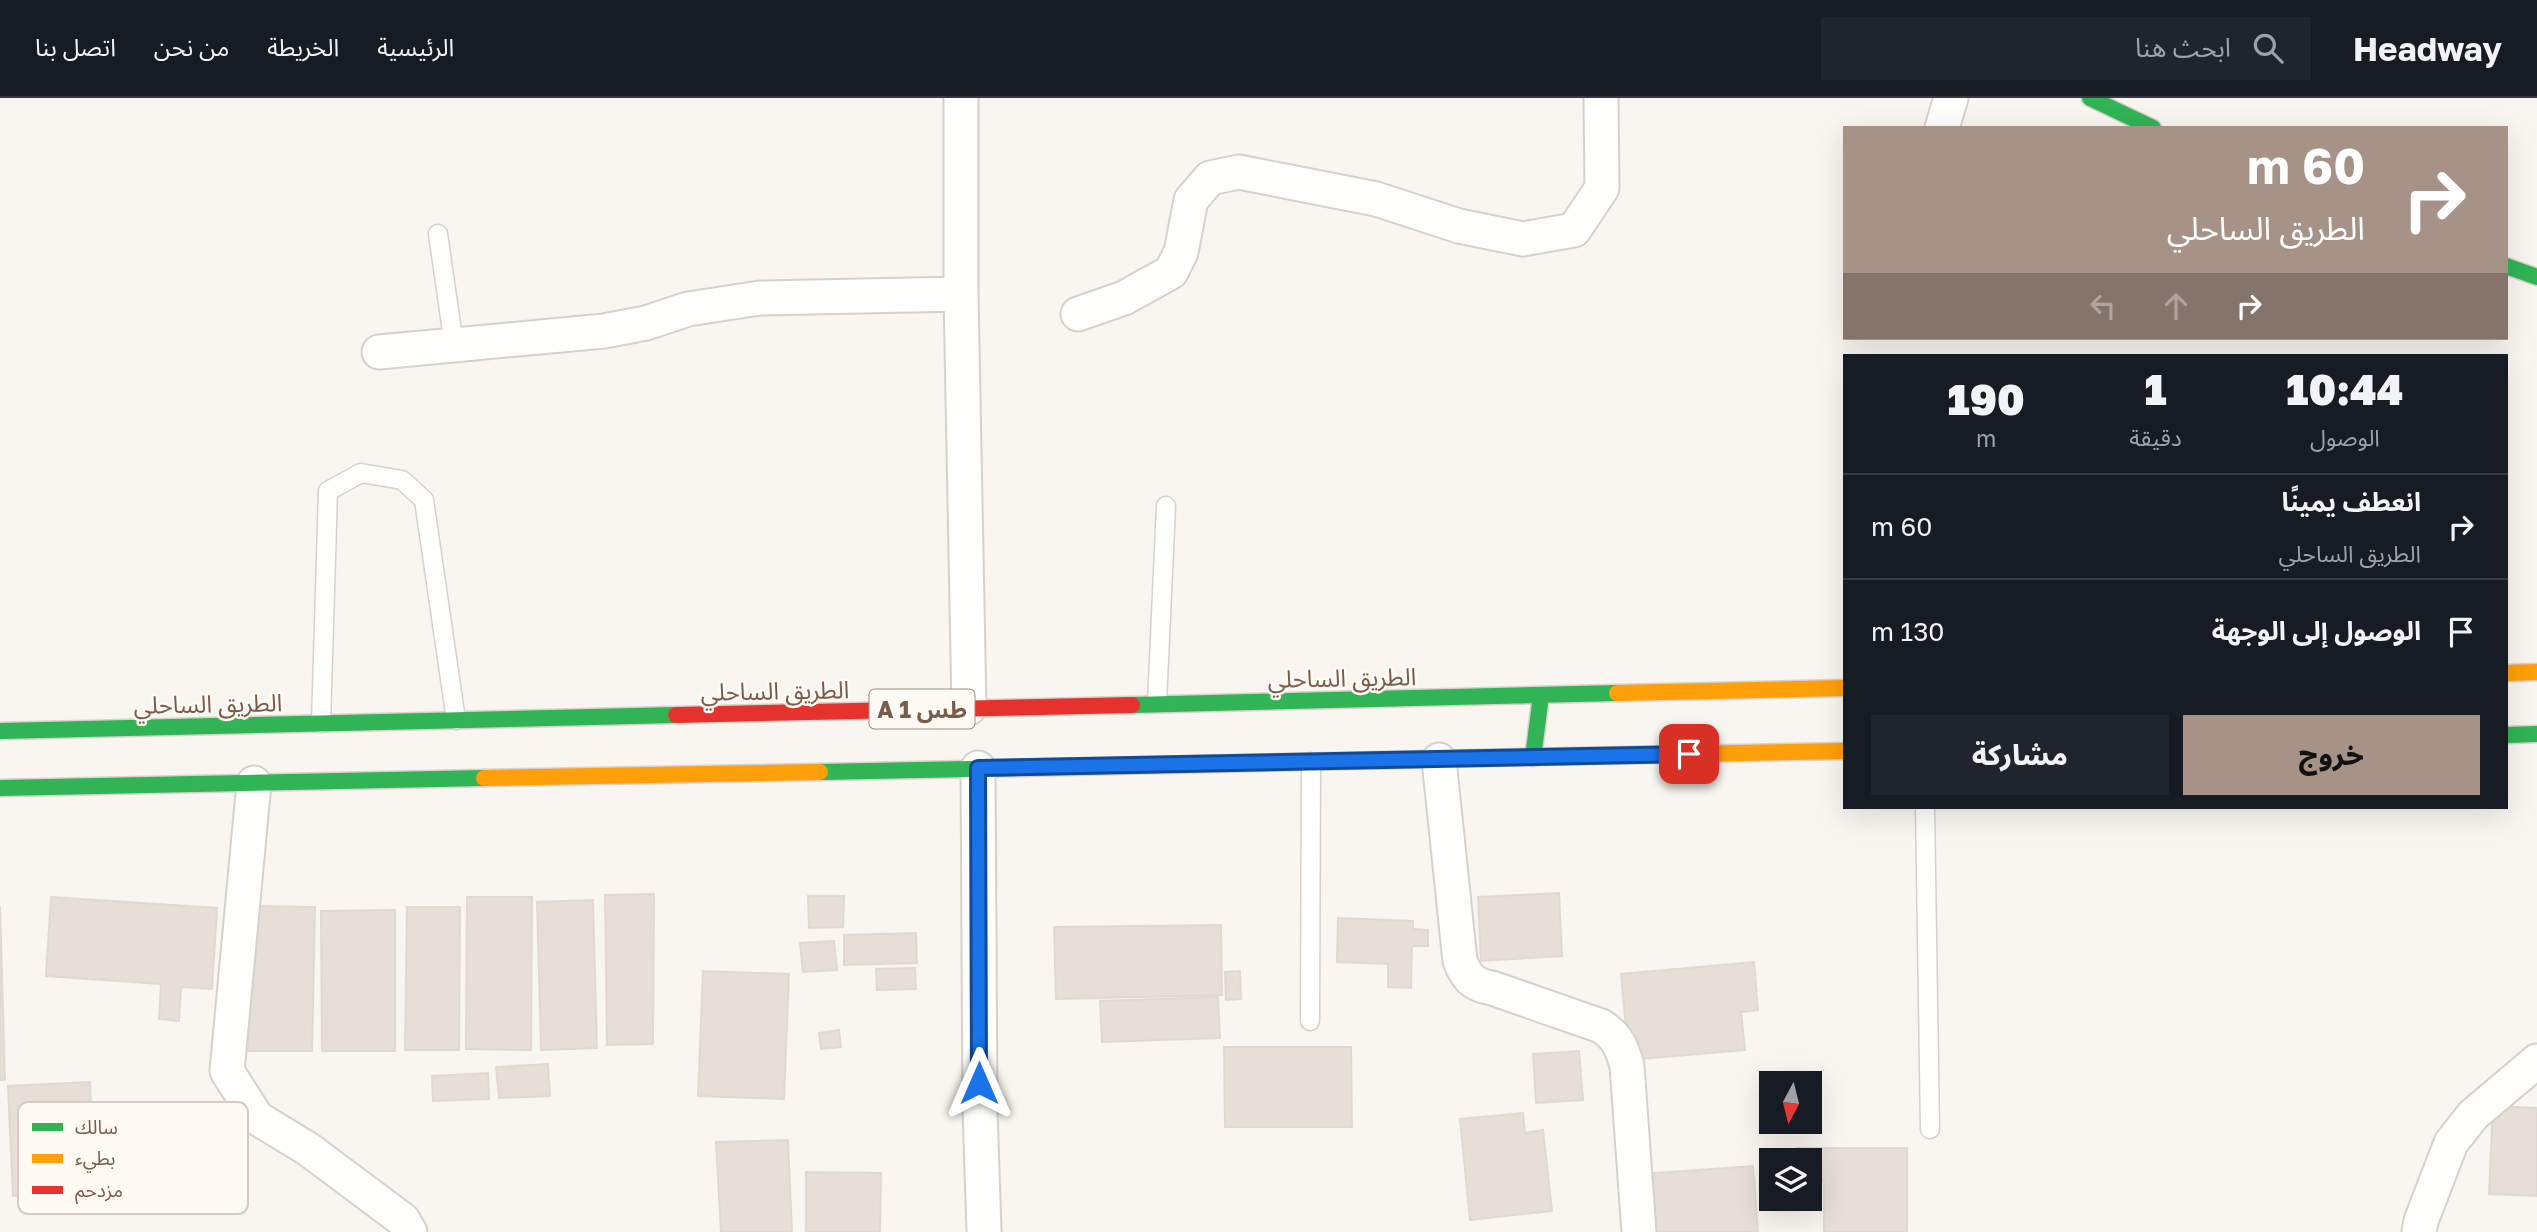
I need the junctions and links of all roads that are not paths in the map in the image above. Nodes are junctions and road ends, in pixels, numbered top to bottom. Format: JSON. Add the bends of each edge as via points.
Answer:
{"nodes":[{"id":1,"x":961,"y":98,"type":"edge"},
{"id":2,"x":1601,"y":98,"type":"edge"},
{"id":3,"x":1951,"y":98,"type":"edge"},
{"id":4,"x":2090,"y":98,"type":"edge"},
{"id":5,"x":1943,"y":126,"type":"edge"},
{"id":6,"x":2149,"y":126,"type":"edge"},
{"id":7,"x":438,"y":234,"type":"dead end"},
{"id":8,"x":2508,"y":267,"type":"edge"},
{"id":9,"x":2537,"y":277,"type":"edge"},
{"id":10,"x":961,"y":294,"type":"junction"},
{"id":11,"x":1078,"y":314,"type":"dead end"},
{"id":12,"x":454,"y":345,"type":"junction"},
{"id":13,"x":379,"y":352,"type":"dead end"},
{"id":14,"x":1166,"y":506,"type":"dead end"},
{"id":15,"x":2537,"y":672,"type":"edge"},
{"id":16,"x":2508,"y":673,"type":"edge"},
{"id":17,"x":1843,"y":688,"type":"edge"},
{"id":18,"x":1541,"y":695,"type":"junction"},
{"id":19,"x":1157,"y":703,"type":"junction"},
{"id":20,"x":970,"y":708,"type":"junction"},
{"id":21,"x":456,"y":720,"type":"junction"},
{"id":22,"x":321,"y":723,"type":"junction"},
{"id":23,"x":0,"y":731,"type":"edge"},
{"id":24,"x":2537,"y":734,"type":"edge"},
{"id":25,"x":2508,"y":735,"type":"edge"},
{"id":26,"x":1843,"y":751,"type":"edge"},
{"id":27,"x":1533,"y":758,"type":"junction"},
{"id":28,"x":1439,"y":760,"type":"junction"},
{"id":29,"x":1311,"y":762,"type":"junction"},
{"id":30,"x":978,"y":768,"type":"junction"},
{"id":31,"x":254,"y":783,"type":"junction"},
{"id":32,"x":0,"y":788,"type":"edge"},
{"id":33,"x":1925,"y":809,"type":"edge"},
{"id":34,"x":1310,"y":1021,"type":"dead end"},
{"id":35,"x":2537,"y":1061,"type":"edge"},
{"id":36,"x":247,"y":1102,"type":"edge"},
{"id":37,"x":248,"y":1104,"type":"edge"},
{"id":38,"x":1930,"y":1129,"type":"dead end"},
{"id":39,"x":410,"y":1232,"type":"edge"},
{"id":40,"x":984,"y":1232,"type":"edge"},
{"id":41,"x":1639,"y":1232,"type":"edge"},
{"id":42,"x":2419,"y":1232,"type":"edge"}],
"edges":[{"from":1,"to":10,"type":"street"},
{"from":2,"to":11,"type":"street","via":[[1602,188],[1574,230],[1523,239],[1459,226],[1376,199],[1239,172],[1210,178],[1191,200],[1181,252],[1171,272],[1124,298]]},
{"from":3,"to":5,"type":"street"},
{"from":4,"to":6,"type":"main road"},
{"from":7,"to":12,"type":"lane"},
{"from":8,"to":9,"type":"main road"},
{"from":10,"to":12,"type":"street","via":[[760,298],[688,309],[604,331]]},
{"from":10,"to":20,"type":"street"},
{"from":12,"to":13,"type":"street"},
{"from":14,"to":19,"type":"lane"},
{"from":15,"to":16,"type":"main road"},
{"from":17,"to":18,"type":"main road","name":"الطريق الساحلي","number":"A 1 طس"},
{"from":18,"to":19,"type":"main road","name":"الطريق الساحلي","number":"A 1 طس"},
{"from":18,"to":27,"type":"main road"},
{"from":19,"to":20,"type":"main road","name":"الطريق الساحلي","number":"A 1 طس"},
{"from":20,"to":21,"type":"main road","name":"الطريق الساحلي","number":"A 1 طس"},
{"from":21,"to":22,"type":"main road","name":"الطريق الساحلي","number":"A 1 طس"},
{"from":21,"to":22,"type":"lane","via":[[424,500],[401,480],[361,473],[328,491]]},
{"from":22,"to":23,"type":"main road","name":"الطريق الساحلي","number":"A 1 طس"},
{"from":24,"to":25,"type":"main road"},
{"from":26,"to":27,"type":"main road"},
{"from":27,"to":28,"type":"main road"},
{"from":28,"to":29,"type":"main road"},
{"from":28,"to":41,"type":"street","via":[[1460,961],[1467,977],[1479,986],[1601,1026],[1621,1046],[1628,1066]]},
{"from":29,"to":30,"type":"main road"},
{"from":29,"to":34,"type":"lane"},
{"from":30,"to":31,"type":"main road"},
{"from":30,"to":40,"type":"street"},
{"from":31,"to":32,"type":"main road"},
{"from":31,"to":36,"type":"street","via":[[227,1072]]},
{"from":33,"to":38,"type":"lane"},
{"from":35,"to":42,"type":"street","via":[[2473,1115],[2451,1143]]},
{"from":37,"to":39,"type":"street","via":[[257,1118],[308,1149],[403,1220]]}]}
